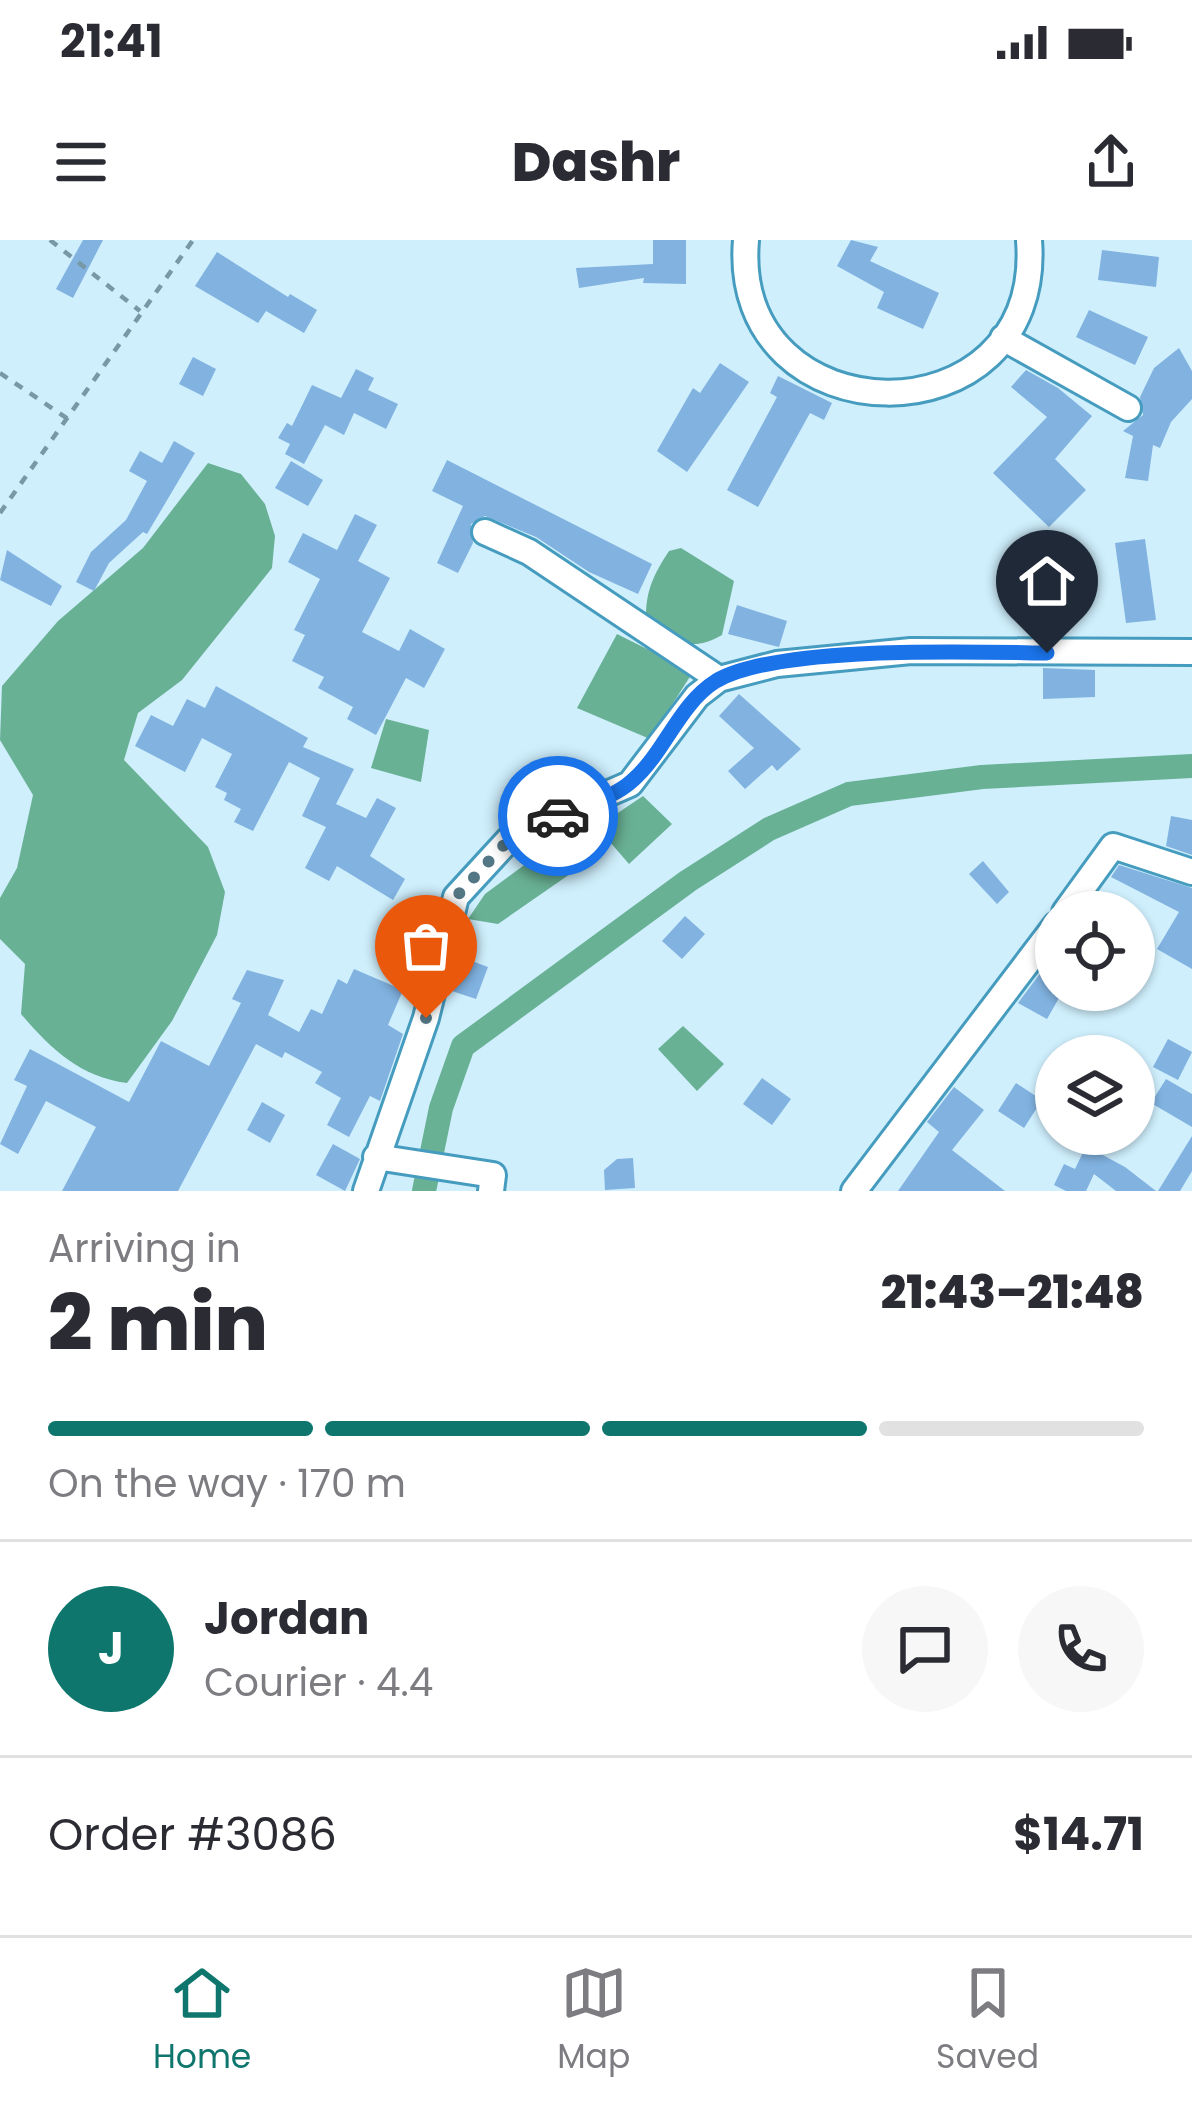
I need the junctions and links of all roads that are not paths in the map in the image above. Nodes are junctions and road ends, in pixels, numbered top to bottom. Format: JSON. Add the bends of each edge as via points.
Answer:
{"nodes":[{"id":1,"x":746,"y":240,"type":"edge"},
{"id":2,"x":1029,"y":240,"type":"edge"},
{"id":3,"x":1003,"y":338,"type":"junction"},
{"id":4,"x":1128,"y":408,"type":"dead end"},
{"id":5,"x":484,"y":532,"type":"dead end"},
{"id":6,"x":1192,"y":652,"type":"edge"},
{"id":7,"x":719,"y":679,"type":"junction"},
{"id":8,"x":1192,"y":872,"type":"edge"},
{"id":9,"x":1080,"y":891,"type":"edge"},
{"id":10,"x":1035,"y":954,"type":"edge"},
{"id":11,"x":376,"y":1157,"type":"junction"},
{"id":12,"x":366,"y":1191,"type":"edge"},
{"id":13,"x":490,"y":1191,"type":"edge"},
{"id":14,"x":854,"y":1191,"type":"edge"}],
"edges":[{"from":1,"to":3,"type":"street","via":[[752,296],[772,336],[803,367],[843,388],[887,396],[931,389],[971,370]]},
{"from":2,"to":3,"type":"street","via":[[1023,299]]},
{"from":3,"to":4,"type":"street"},
{"from":5,"to":7,"type":"street","via":[[529,551]]},
{"from":6,"to":7,"type":"street","via":[[911,651],[777,664]]},
{"from":7,"to":11,"type":"street","via":[[630,784],[513,835],[456,897],[426,1018]]},
{"from":8,"to":9,"type":"street","via":[[1113,846]]},
{"from":10,"to":14,"type":"street"},
{"from":11,"to":12,"type":"street"},
{"from":11,"to":13,"type":"street","via":[[494,1175]]}]}
